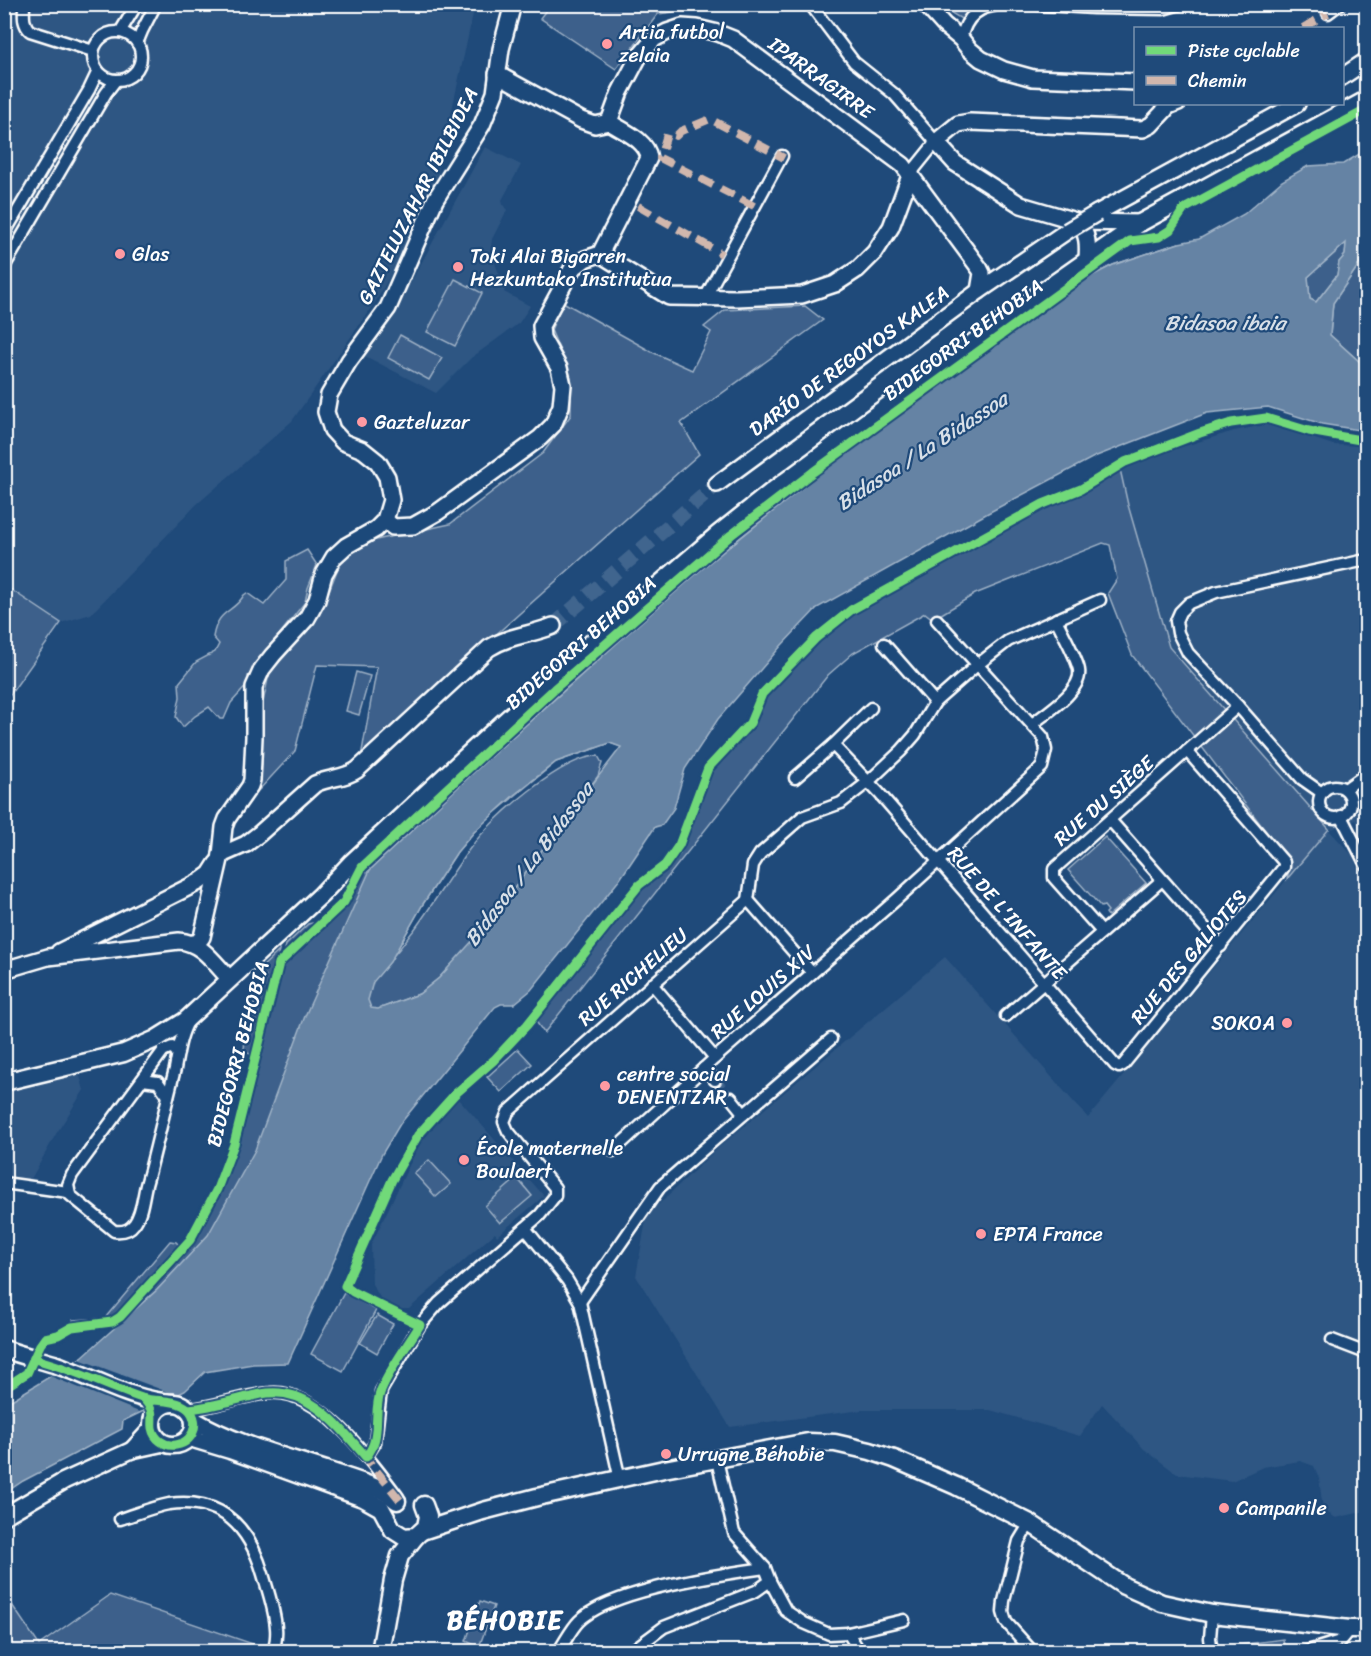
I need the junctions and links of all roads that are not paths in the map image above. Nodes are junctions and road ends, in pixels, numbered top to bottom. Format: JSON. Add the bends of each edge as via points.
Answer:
{"nodes":[{"id":1,"x":24,"y":4,"type":"edge"},
{"id":2,"x":137,"y":4,"type":"edge"},
{"id":3,"x":156,"y":4,"type":"edge"},
{"id":4,"x":513,"y":4,"type":"edge"},
{"id":5,"x":810,"y":4,"type":"edge"},
{"id":6,"x":925,"y":4,"type":"edge"},
{"id":7,"x":1002,"y":4,"type":"edge"},
{"id":8,"x":1027,"y":4,"type":"edge"},
{"id":9,"x":1180,"y":4,"type":"edge"},
{"id":10,"x":1340,"y":4,"type":"edge"},
{"id":11,"x":1328,"y":13,"type":"dead end"},
{"id":12,"x":120,"y":32,"type":"junction"},
{"id":13,"x":961,"y":39,"type":"junction"},
{"id":14,"x":137,"y":43,"type":"junction"},
{"id":15,"x":93,"y":51,"type":"junction"},
{"id":16,"x":1366,"y":61,"type":"edge"},
{"id":17,"x":98,"y":71,"type":"junction"},
{"id":18,"x":497,"y":74,"type":"junction"},
{"id":19,"x":1344,"y":76,"type":"edge"},
{"id":20,"x":116,"y":80,"type":"junction"},
{"id":21,"x":1134,"y":82,"type":"edge"},
{"id":22,"x":1366,"y":100,"type":"edge"},
{"id":23,"x":1295,"y":105,"type":"edge"},
{"id":24,"x":1165,"y":107,"type":"edge"},
{"id":25,"x":609,"y":122,"type":"junction"},
{"id":26,"x":936,"y":142,"type":"junction"},
{"id":27,"x":782,"y":156,"type":"dead end"},
{"id":28,"x":911,"y":173,"type":"junction"},
{"id":29,"x":1140,"y":223,"type":"junction"},
{"id":30,"x":1073,"y":227,"type":"junction"},
{"id":31,"x":4,"y":234,"type":"edge"},
{"id":32,"x":600,"y":254,"type":"junction"},
{"id":33,"x":1087,"y":259,"type":"junction"},
{"id":34,"x":4,"y":267,"type":"edge"},
{"id":35,"x":1007,"y":271,"type":"junction"},
{"id":36,"x":982,"y":273,"type":"junction"},
{"id":37,"x":979,"y":291,"type":"junction"},
{"id":38,"x":705,"y":298,"type":"junction"},
{"id":39,"x":717,"y":484,"type":"tunnel mouth"},
{"id":40,"x":385,"y":520,"type":"junction"},
{"id":41,"x":1366,"y":560,"type":"edge"},
{"id":42,"x":1100,"y":600,"type":"dead end"},
{"id":43,"x":1056,"y":619,"type":"junction"},
{"id":44,"x":937,"y":620,"type":"dead end"},
{"id":45,"x":553,"y":626,"type":"tunnel mouth"},
{"id":46,"x":884,"y":644,"type":"dead end"},
{"id":47,"x":976,"y":666,"type":"junction"},
{"id":48,"x":935,"y":702,"type":"junction"},
{"id":49,"x":1238,"y":706,"type":"junction"},
{"id":50,"x":871,"y":708,"type":"dead end"},
{"id":51,"x":1032,"y":724,"type":"junction"},
{"id":52,"x":833,"y":745,"type":"junction"},
{"id":53,"x":1187,"y":752,"type":"junction"},
{"id":54,"x":1366,"y":774,"type":"edge"},
{"id":55,"x":795,"y":778,"type":"dead end"},
{"id":56,"x":868,"y":782,"type":"junction"},
{"id":57,"x":1345,"y":789,"type":"junction"},
{"id":58,"x":1322,"y":794,"type":"junction"},
{"id":59,"x":1341,"y":816,"type":"junction"},
{"id":60,"x":1110,"y":820,"type":"junction"},
{"id":61,"x":221,"y":855,"type":"junction"},
{"id":62,"x":352,"y":862,"type":"junction"},
{"id":63,"x":939,"y":862,"type":"junction"},
{"id":64,"x":1366,"y":865,"type":"edge"},
{"id":65,"x":1162,"y":880,"type":"junction"},
{"id":66,"x":748,"y":900,"type":"junction"},
{"id":67,"x":1102,"y":932,"type":"junction"},
{"id":68,"x":193,"y":944,"type":"junction"},
{"id":69,"x":1221,"y":946,"type":"junction"},
{"id":70,"x":48,"y":957,"type":"junction"},
{"id":71,"x":4,"y":970,"type":"edge"},
{"id":72,"x":812,"y":973,"type":"junction"},
{"id":73,"x":226,"y":975,"type":"junction"},
{"id":74,"x":1045,"y":983,"type":"junction"},
{"id":75,"x":652,"y":984,"type":"junction"},
{"id":76,"x":192,"y":1016,"type":"junction"},
{"id":77,"x":1006,"y":1016,"type":"dead end"},
{"id":78,"x":154,"y":1036,"type":"junction"},
{"id":79,"x":831,"y":1039,"type":"dead end"},
{"id":80,"x":178,"y":1054,"type":"junction"},
{"id":81,"x":715,"y":1058,"type":"junction"},
{"id":82,"x":1119,"y":1067,"type":"joint"},
{"id":83,"x":705,"y":1068,"type":"junction"},
{"id":84,"x":4,"y":1076,"type":"edge"},
{"id":85,"x":142,"y":1080,"type":"junction"},
{"id":86,"x":715,"y":1080,"type":"tunnel mouth"},
{"id":87,"x":4,"y":1082,"type":"edge"},
{"id":88,"x":168,"y":1096,"type":"junction"},
{"id":89,"x":731,"y":1098,"type":"tunnel mouth"},
{"id":90,"x":744,"y":1114,"type":"junction"},
{"id":91,"x":613,"y":1151,"type":"dead end"},
{"id":92,"x":4,"y":1183,"type":"edge"},
{"id":93,"x":68,"y":1192,"type":"junction"},
{"id":94,"x":525,"y":1228,"type":"junction"},
{"id":95,"x":580,"y":1302,"type":"junction"},
{"id":96,"x":4,"y":1338,"type":"edge"},
{"id":97,"x":1332,"y":1340,"type":"dead end"},
{"id":98,"x":4,"y":1349,"type":"edge"},
{"id":99,"x":1366,"y":1353,"type":"edge"},
{"id":100,"x":55,"y":1365,"type":"junction"},
{"id":101,"x":144,"y":1399,"type":"junction"},
{"id":102,"x":186,"y":1410,"type":"junction"},
{"id":103,"x":152,"y":1424,"type":"junction"},
{"id":104,"x":190,"y":1438,"type":"junction"},
{"id":105,"x":164,"y":1443,"type":"junction"},
{"id":106,"x":132,"y":1450,"type":"junction"},
{"id":107,"x":366,"y":1457,"type":"junction"},
{"id":108,"x":717,"y":1460,"type":"junction"},
{"id":109,"x":620,"y":1480,"type":"junction"},
{"id":110,"x":398,"y":1500,"type":"junction"},
{"id":111,"x":424,"y":1505,"type":"junction"},
{"id":112,"x":4,"y":1516,"type":"edge"},
{"id":113,"x":120,"y":1519,"type":"dead end"},
{"id":114,"x":452,"y":1521,"type":"junction"},
{"id":115,"x":389,"y":1522,"type":"junction"},
{"id":116,"x":1030,"y":1523,"type":"junction"},
{"id":117,"x":419,"y":1534,"type":"junction"},
{"id":118,"x":765,"y":1568,"type":"junction"},
{"id":119,"x":393,"y":1580,"type":"junction"},
{"id":120,"x":770,"y":1581,"type":"junction"},
{"id":121,"x":1212,"y":1614,"type":"junction"},
{"id":122,"x":904,"y":1620,"type":"dead end"},
{"id":123,"x":1358,"y":1629,"type":"edge"},
{"id":124,"x":848,"y":1633,"type":"junction"},
{"id":125,"x":1366,"y":1635,"type":"edge"},
{"id":126,"x":274,"y":1652,"type":"edge"},
{"id":127,"x":380,"y":1652,"type":"edge"},
{"id":128,"x":558,"y":1652,"type":"edge"},
{"id":129,"x":634,"y":1652,"type":"edge"},
{"id":130,"x":860,"y":1652,"type":"edge"},
{"id":131,"x":1033,"y":1652,"type":"edge"},
{"id":132,"x":1212,"y":1652,"type":"edge"},
{"id":133,"x":1305,"y":1652,"type":"edge"}],
"edges":[{"from":1,"to":15,"type":"street","via":[[25,26],[30,31]]},
{"from":2,"to":12,"type":"street"},
{"from":3,"to":14,"type":"street"},
{"from":4,"to":18,"type":"street","name":"GAZTELUZAHAR IBILBIDEA"},
{"from":5,"to":26,"type":"street","via":[[854,62],[894,94]]},
{"from":6,"to":13,"type":"street"},
{"from":7,"to":13,"type":"street","via":[[990,5],[969,18]]},
{"from":8,"to":9,"type":"street","via":[[1163,9]]},
{"from":10,"to":11,"type":"street"},
{"from":12,"to":14,"type":"street"},
{"from":12,"to":15,"type":"street","via":[[103,36]]},
{"from":13,"to":21,"type":"street","via":[[984,62],[1033,78]]},
{"from":14,"to":20,"type":"street","via":[[141,53],[137,70]]},
{"from":15,"to":17,"type":"street"},
{"from":16,"to":19,"type":"street"},
{"from":17,"to":20,"type":"street"},
{"from":17,"to":31,"type":"street"},
{"from":18,"to":25,"type":"street","via":[[581,120],[595,125]]},
{"from":18,"to":40,"type":"street","name":"GAZTELUZAHAR IBILBIDEA","via":[[495,93],[482,125],[435,201],[388,308],[349,361],[326,404],[332,430],[343,442],[378,462],[387,477],[391,501]]},
{"from":20,"to":34,"type":"street"},
{"from":22,"to":29,"type":"main road"},
{"from":23,"to":30,"type":"street","name":"DARÍO DE REGOYOS KALEA","bridge":true},
{"from":24,"to":26,"type":"street","via":[[1143,129],[970,123],[958,124]]},
{"from":25,"to":28,"type":"street","name":"IPARRAGIRRE","via":[[620,92],[644,49],[667,32],[697,28],[733,39]]},
{"from":25,"to":32,"type":"street","via":[[637,140],[648,151],[649,158]]},
{"from":26,"to":28,"type":"street"},
{"from":26,"to":30,"type":"street","via":[[956,163],[1021,205]]},
{"from":27,"to":38,"type":"street"},
{"from":28,"to":36,"type":"street","name":"IPARRAGIRRE"},
{"from":28,"to":38,"type":"street","via":[[891,227],[875,252],[835,284],[802,295]]},
{"from":29,"to":30,"type":"street"},
{"from":29,"to":33,"type":"main road"},
{"from":30,"to":33,"type":"street","via":[[1086,233]]},
{"from":30,"to":35,"type":"street","name":"DARÍO DE REGOYOS KALEA"},
{"from":32,"to":38,"type":"street","via":[[669,297]]},
{"from":32,"to":40,"type":"street","via":[[572,269],[541,326],[542,339],[559,368],[563,385],[561,406],[553,425],[421,522],[393,527]]},
{"from":33,"to":62,"type":"main road","via":[[717,535],[599,636]]},
{"from":35,"to":36,"type":"street","name":"DARÍO DE REGOYOS KALEA"},
{"from":35,"to":37,"type":"street","name":"DARÍO DE REGOYOS KALEA"},
{"from":36,"to":37,"type":"street"},
{"from":37,"to":39,"type":"street","name":"DARÍO DE REGOYOS KALEA"},
{"from":40,"to":61,"type":"street","via":[[334,557],[307,618],[262,669],[254,687],[252,780],[227,819]]},
{"from":41,"to":49,"type":"street","via":[[1216,592],[1189,603],[1180,612],[1176,621],[1178,633],[1188,653]]},
{"from":42,"to":43,"type":"street"},
{"from":43,"to":47,"type":"street","via":[[1008,641]]},
{"from":43,"to":51,"type":"street","via":[[1080,670],[1079,681]]},
{"from":44,"to":47,"type":"street","name":"RUE LOUIS XIV"},
{"from":45,"to":61,"type":"street","via":[[504,639],[489,648],[357,770],[315,784],[259,834]]},
{"from":46,"to":48,"type":"street"},
{"from":47,"to":48,"type":"street"},
{"from":47,"to":51,"type":"street","name":"RUE LOUIS XIV"},
{"from":48,"to":56,"type":"street","via":[[902,751]]},
{"from":49,"to":53,"type":"street","name":"RUE DU SIÈGE"},
{"from":49,"to":58,"type":"street","via":[[1302,779]]},
{"from":50,"to":52,"type":"street"},
{"from":51,"to":63,"type":"street","name":"RUE LOUIS XIV","via":[[1043,737],[1046,750],[1042,767]]},
{"from":52,"to":55,"type":"street"},
{"from":52,"to":56,"type":"street","name":"RUE DE L'INFANTE"},
{"from":53,"to":60,"type":"street","name":"RUE DU SIÈGE"},
{"from":53,"to":69,"type":"street","name":"RUE DES GALIOTES","via":[[1284,862]]},
{"from":54,"to":57,"type":"street"},
{"from":56,"to":63,"type":"street","name":"RUE DE L'INFANTE"},
{"from":56,"to":66,"type":"street","via":[[841,803],[802,818],[767,847],[753,865]]},
{"from":57,"to":58,"type":"street","via":[[1329,787]]},
{"from":57,"to":59,"type":"street","via":[[1351,804]]},
{"from":58,"to":59,"type":"street","via":[[1323,812]]},
{"from":59,"to":64,"type":"street"},
{"from":60,"to":65,"type":"street"},
{"from":60,"to":67,"type":"street","name":"RUE DU SIÈGE","via":[[1052,873]]},
{"from":61,"to":68,"type":"street","via":[[202,937]]},
{"from":61,"to":70,"type":"street","via":[[210,874],[199,882]]},
{"from":62,"to":73,"type":"main road"},
{"from":62,"to":76,"type":"main road"},
{"from":63,"to":72,"type":"street","name":"RUE LOUIS XIV"},
{"from":63,"to":74,"type":"street","name":"RUE DE L'INFANTE"},
{"from":65,"to":67,"type":"street"},
{"from":65,"to":69,"type":"street"},
{"from":66,"to":72,"type":"street"},
{"from":66,"to":75,"type":"street","name":"RUE RICHELIEU"},
{"from":67,"to":74,"type":"street"},
{"from":68,"to":70,"type":"street","via":[[179,941]]},
{"from":68,"to":73,"type":"street"},
{"from":69,"to":82,"type":"street","name":"RUE DES GALIOTES"},
{"from":70,"to":71,"type":"street"},
{"from":72,"to":81,"type":"street","name":"RUE LOUIS XIV"},
{"from":73,"to":78,"type":"main road"},
{"from":74,"to":77,"type":"street"},
{"from":74,"to":82,"type":"street","name":"RUE DE L'INFANTE"},
{"from":75,"to":81,"type":"street"},
{"from":75,"to":94,"type":"street","name":"RUE RICHELIEU","via":[[508,1112],[504,1122],[508,1131],[555,1188],[555,1196]]},
{"from":76,"to":78,"type":"main road"},
{"from":76,"to":80,"type":"street","via":[[184,1029]]},
{"from":78,"to":84,"type":"main road"},
{"from":78,"to":87,"type":"main road","via":[[108,1058]]},
{"from":79,"to":90,"type":"street"},
{"from":80,"to":85,"type":"street","via":[[172,1047],[165,1049]]},
{"from":80,"to":88,"type":"street"},
{"from":81,"to":83,"type":"street","name":"RUE LOUIS XIV"},
{"from":83,"to":86,"type":"street"},
{"from":83,"to":91,"type":"street","name":"RUE LOUIS XIV"},
{"from":85,"to":88,"type":"street","via":[[158,1082]]},
{"from":85,"to":93,"type":"street","via":[[72,1175]]},
{"from":88,"to":93,"type":"street","via":[[134,1224],[122,1232],[114,1231]]},
{"from":89,"to":90,"type":"street"},
{"from":90,"to":95,"type":"street","via":[[660,1187]]},
{"from":92,"to":93,"type":"street"},
{"from":94,"to":95,"type":"street"},
{"from":94,"to":107,"type":"street","name":"RUE RICHELIEU","via":[[439,1303],[420,1325],[381,1391],[376,1438]]},
{"from":95,"to":109,"type":"street"},
{"from":96,"to":100,"type":"main road"},
{"from":97,"to":99,"type":"street"},
{"from":98,"to":100,"type":"main road"},
{"from":100,"to":101,"type":"main road"},
{"from":101,"to":102,"type":"main road"},
{"from":101,"to":103,"type":"main road","via":[[152,1410]]},
{"from":102,"to":103,"type":"main road","via":[[162,1406]]},
{"from":102,"to":104,"type":"main road","via":[[193,1432]]},
{"from":102,"to":107,"type":"street","via":[[262,1394],[288,1393],[318,1407]]},
{"from":102,"to":110,"type":"main road","via":[[235,1438],[354,1480]]},
{"from":103,"to":105,"type":"main road","via":[[154,1434]]},
{"from":103,"to":106,"type":"street"},
{"from":104,"to":105,"type":"main road","via":[[178,1445]]},
{"from":104,"to":115,"type":"main road","via":[[363,1498],[381,1508]]},
{"from":105,"to":106,"type":"street"},
{"from":106,"to":112,"type":"street","via":[[64,1481]]},
{"from":107,"to":110,"type":"street"},
{"from":108,"to":109,"type":"main road"},
{"from":108,"to":116,"type":"main road","via":[[808,1442],[846,1445],[894,1459]]},
{"from":108,"to":118,"type":"street","via":[[734,1533]]},
{"from":109,"to":114,"type":"main road","via":[[537,1497]]},
{"from":110,"to":111,"type":"main road","via":[[413,1498]]},
{"from":110,"to":115,"type":"main road","via":[[391,1508]]},
{"from":111,"to":114,"type":"main road"},
{"from":111,"to":117,"type":"main road","via":[[428,1516],[426,1527]]},
{"from":113,"to":126,"type":"street","via":[[168,1504],[191,1503],[233,1519],[246,1533],[258,1557],[276,1628]]},
{"from":114,"to":117,"type":"main road"},
{"from":115,"to":117,"type":"main road","via":[[404,1537]]},
{"from":115,"to":119,"type":"main road"},
{"from":116,"to":121,"type":"main road","via":[[1124,1586],[1162,1603]]},
{"from":116,"to":131,"type":"street","via":[[1019,1541],[1003,1612],[1006,1622]]},
{"from":117,"to":119,"type":"main road","via":[[400,1556]]},
{"from":118,"to":120,"type":"street"},
{"from":118,"to":128,"type":"street","via":[[709,1575],[610,1603],[579,1621]]},
{"from":119,"to":127,"type":"main road"},
{"from":120,"to":124,"type":"street","via":[[786,1611],[804,1623],[829,1634]]},
{"from":120,"to":129,"type":"street","via":[[756,1591],[664,1627]]},
{"from":121,"to":123,"type":"main road"},
{"from":121,"to":132,"type":"street"},
{"from":122,"to":124,"type":"street"},
{"from":123,"to":125,"type":"main road"},
{"from":123,"to":133,"type":"street","via":[[1340,1641]]},
{"from":124,"to":130,"type":"street"}]}
